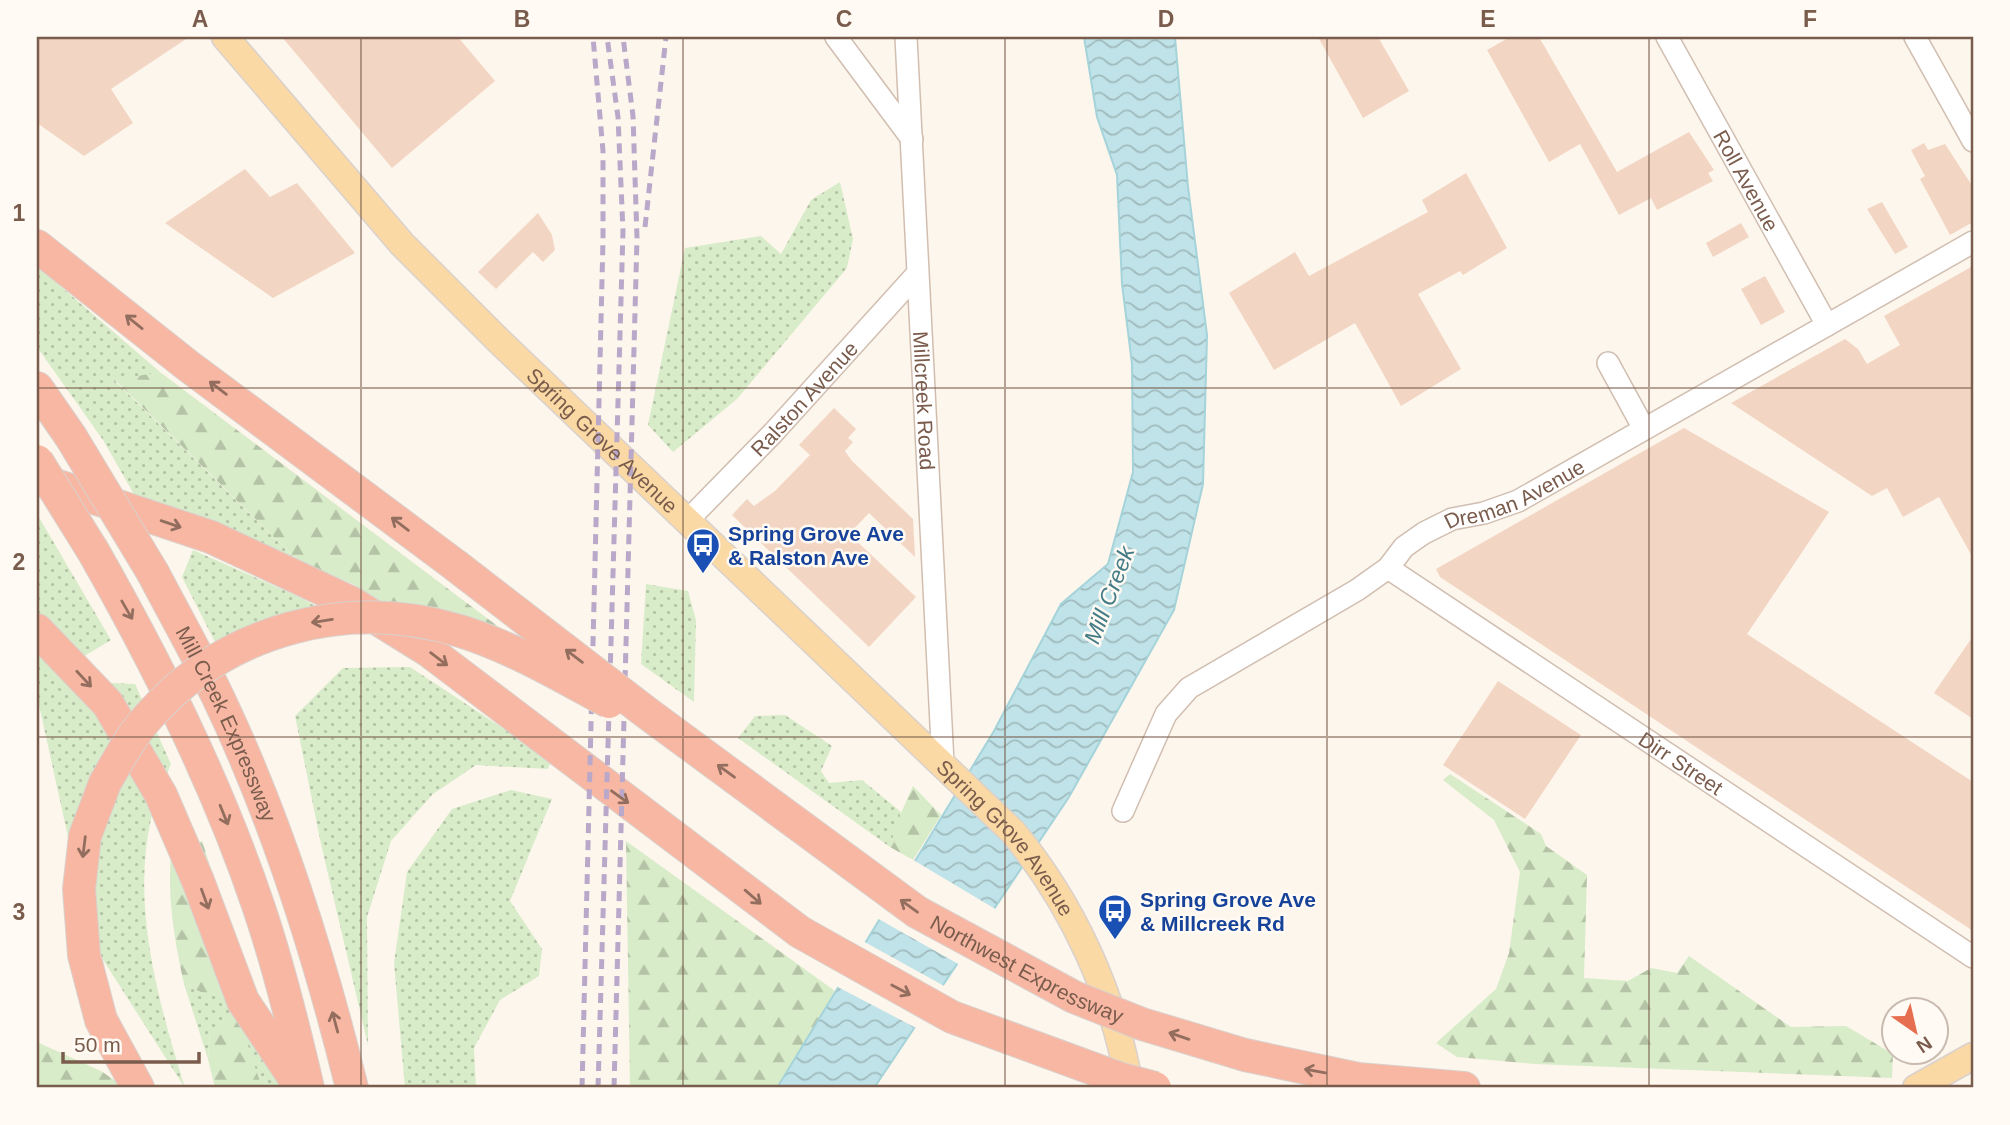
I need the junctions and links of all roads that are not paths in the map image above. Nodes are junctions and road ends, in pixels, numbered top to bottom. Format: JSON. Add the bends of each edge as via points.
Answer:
{"nodes":[{"id":1,"x":225,"y":37,"type":"edge"},
{"id":2,"x":836,"y":37,"type":"edge"},
{"id":3,"x":906,"y":37,"type":"edge"},
{"id":4,"x":1667,"y":37,"type":"edge"},
{"id":5,"x":1915,"y":37,"type":"edge"},
{"id":6,"x":912,"y":139,"type":"junction"},
{"id":7,"x":1973,"y":141,"type":"edge"},
{"id":8,"x":1973,"y":242,"type":"edge"},
{"id":9,"x":37,"y":246,"type":"edge"},
{"id":10,"x":917,"y":274,"type":"junction"},
{"id":11,"x":1827,"y":326,"type":"junction"},
{"id":12,"x":1608,"y":363,"type":"dead end"},
{"id":13,"x":37,"y":388,"type":"edge"},
{"id":14,"x":1643,"y":427,"type":"junction"},
{"id":15,"x":37,"y":461,"type":"edge"},
{"id":16,"x":37,"y":479,"type":"edge"},
{"id":17,"x":688,"y":520,"type":"junction"},
{"id":18,"x":1388,"y":568,"type":"junction"},
{"id":19,"x":37,"y":630,"type":"edge"},
{"id":20,"x":647,"y":713,"type":"junction"},
{"id":21,"x":943,"y":763,"type":"junction"},
{"id":22,"x":1123,"y":811,"type":"dead end"},
{"id":23,"x":1973,"y":957,"type":"edge"},
{"id":24,"x":1973,"y":1056,"type":"edge"},
{"id":25,"x":1138,"y":1087,"type":"edge"},
{"id":26,"x":138,"y":1088,"type":"edge"},
{"id":27,"x":301,"y":1088,"type":"edge"},
{"id":28,"x":308,"y":1088,"type":"edge"},
{"id":29,"x":352,"y":1088,"type":"edge"},
{"id":30,"x":1464,"y":1088,"type":"edge"},
{"id":31,"x":1916,"y":1088,"type":"edge"}],
"edges":[{"from":1,"to":17,"type":"main road","name":"Spring Grove Avenue","via":[[402,244]]},
{"from":2,"to":6,"type":"street"},
{"from":3,"to":6,"type":"street","name":"Millcreek Road"},
{"from":4,"to":11,"type":"street","name":"Roll Avenue"},
{"from":5,"to":7,"type":"street"},
{"from":6,"to":10,"type":"street","name":"Millcreek Road"},
{"from":8,"to":11,"type":"street","name":"Dreman Avenue"},
{"from":20,"to":9,"type":"highway","name":"Northwest Expressway","one_way":true,"bridge":true},
{"from":10,"to":17,"type":"street","name":"Ralston Avenue"},
{"from":10,"to":21,"type":"street","name":"Millcreek Road"},
{"from":11,"to":14,"type":"street","name":"Dreman Avenue"},
{"from":12,"to":14,"type":"street"},
{"from":29,"to":13,"type":"highway","name":"Mill Creek Expressway","one_way":true,"bridge":true,"via":[[322,974],[274,830],[217,696],[153,573]]},
{"from":14,"to":18,"type":"street","name":"Dreman Avenue","via":[[1518,501],[1452,519],[1424,533],[1404,547]]},
{"from":15,"to":28,"type":"highway","name":"Mill Creek Expressway","one_way":true,"bridge":true,"via":[[93,551],[179,712],[260,910]]},
{"from":16,"to":25,"type":"highway","one_way":true,"bridge":true,"via":[[211,537],[352,603],[429,651],[800,932],[952,1017]]},
{"from":17,"to":21,"type":"main road","name":"Spring Grove Avenue"},
{"from":18,"to":22,"type":"street","name":"Dreman Avenue","via":[[1207,676],[1175,701],[1150,744]]},
{"from":18,"to":23,"type":"street","name":"Dirr Street"},
{"from":19,"to":27,"type":"highway","one_way":true,"via":[[107,704],[161,795],[243,1001]]},
{"from":20,"to":26,"type":"highway","one_way":true,"bridge":true,"via":[[612,704],[541,665],[461,631],[404,618],[357,615],[306,623],[260,638],[179,686],[123,750],[106,783],[85,836],[79,890],[84,956],[102,1020]]},
{"from":30,"to":20,"type":"highway","name":"Northwest Expressway","one_way":true,"bridge":true,"via":[[1358,1079],[1245,1055],[1142,1024],[1074,997],[917,912]]},
{"from":21,"to":25,"type":"main road","name":"Spring Grove Avenue","via":[[1013,832],[1053,886],[1073,920],[1109,1005]]},
{"from":24,"to":31,"type":"main road"}]}
